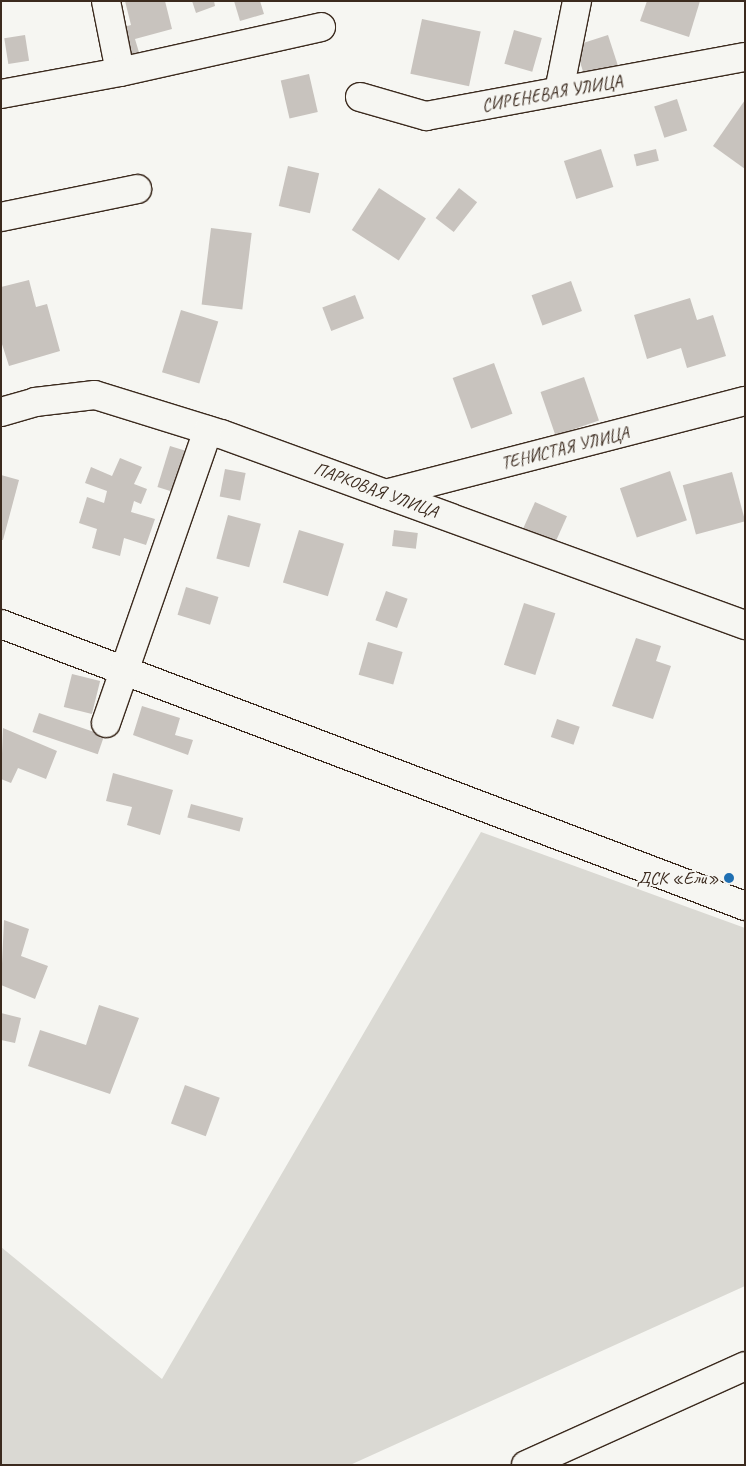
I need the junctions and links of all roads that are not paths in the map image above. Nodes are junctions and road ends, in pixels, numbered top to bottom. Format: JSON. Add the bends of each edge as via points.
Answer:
{"nodes":[{"id":1,"x":106,"y":1,"type":"edge"},
{"id":2,"x":577,"y":1,"type":"edge"},
{"id":3,"x":321,"y":26,"type":"dead end"},
{"id":4,"x":745,"y":57,"type":"edge"},
{"id":5,"x":120,"y":72,"type":"junction"},
{"id":6,"x":558,"y":91,"type":"junction"},
{"id":7,"x":1,"y":94,"type":"edge"},
{"id":8,"x":360,"y":97,"type":"dead end"},
{"id":9,"x":137,"y":189,"type":"dead end"},
{"id":10,"x":1,"y":217,"type":"edge"},
{"id":11,"x":745,"y":401,"type":"edge"},
{"id":12,"x":1,"y":412,"type":"edge"},
{"id":13,"x":208,"y":430,"type":"junction"},
{"id":14,"x":385,"y":494,"type":"junction"},
{"id":15,"x":1,"y":624,"type":"edge"},
{"id":16,"x":745,"y":625,"type":"edge"},
{"id":17,"x":124,"y":673,"type":"junction"},
{"id":18,"x":106,"y":722,"type":"dead end"},
{"id":19,"x":745,"y":906,"type":"edge"},
{"id":20,"x":745,"y":1366,"type":"edge"},
{"id":21,"x":526,"y":1465,"type":"edge"}],
"edges":[{"from":1,"to":5,"type":"street"},
{"from":2,"to":6,"type":"street"},
{"from":3,"to":5,"type":"street"},
{"from":4,"to":6,"type":"street","name":"СИРЕНЕВАЯ УЛИЦА"},
{"from":5,"to":7,"type":"street"},
{"from":6,"to":8,"type":"street","name":"СИРЕНЕВАЯ УЛИЦА","via":[[426,116]]},
{"from":9,"to":10,"type":"street"},
{"from":11,"to":14,"type":"street","name":"ТЕНИСТАЯ УЛИЦА"},
{"from":12,"to":13,"type":"street","name":"ПАРКОВАЯ УЛИЦА","via":[[35,402],[95,396]]},
{"from":13,"to":14,"type":"street","name":"ПАРКОВАЯ УЛИЦА"},
{"from":13,"to":17,"type":"street"},
{"from":14,"to":16,"type":"street","name":"ПАРКОВАЯ УЛИЦА"},
{"from":15,"to":17,"type":"street"},
{"from":17,"to":18,"type":"street"},
{"from":17,"to":19,"type":"street"},
{"from":20,"to":21,"type":"street"}]}
